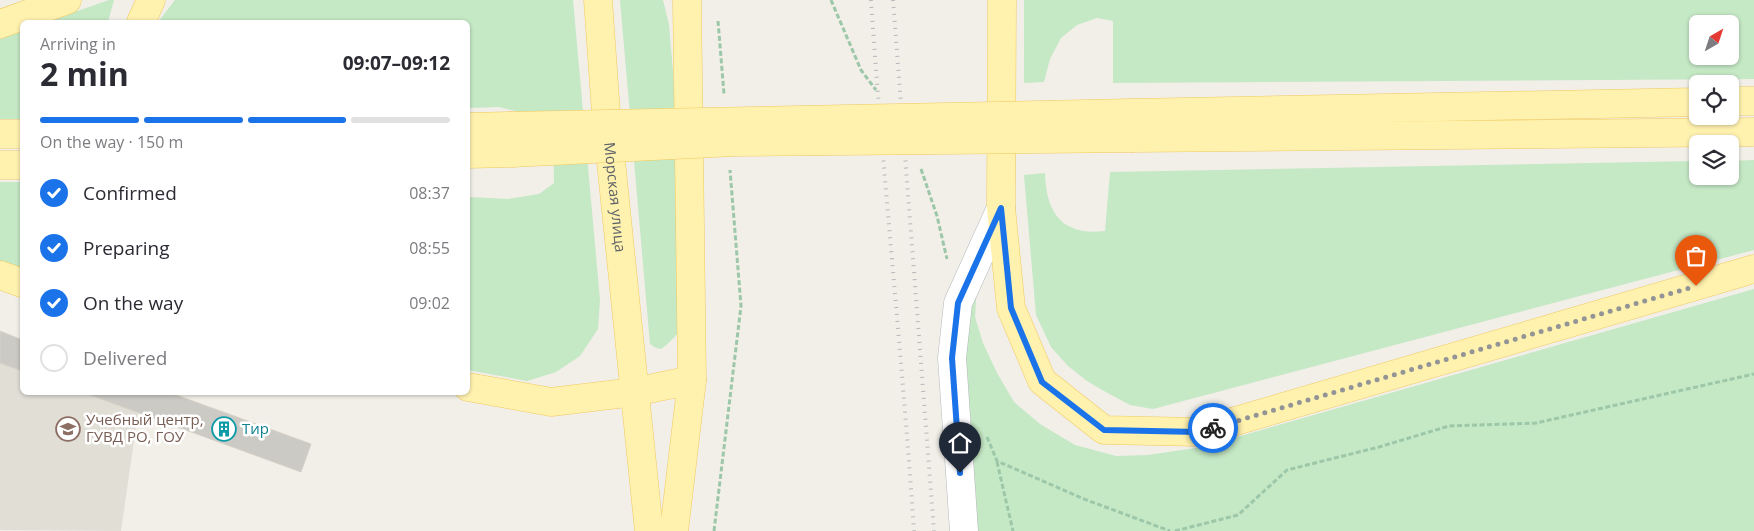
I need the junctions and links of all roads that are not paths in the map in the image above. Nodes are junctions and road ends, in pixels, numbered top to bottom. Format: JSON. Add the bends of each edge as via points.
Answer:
{"nodes":[{"id":1,"x":67,"y":0,"type":"edge"},
{"id":2,"x":151,"y":0,"type":"edge"},
{"id":3,"x":598,"y":0,"type":"edge"},
{"id":4,"x":687,"y":0,"type":"edge"},
{"id":5,"x":1002,"y":0,"type":"edge"},
{"id":6,"x":142,"y":20,"type":"edge"},
{"id":7,"x":0,"y":24,"type":"edge"},
{"id":8,"x":1754,"y":100,"type":"edge"},
{"id":9,"x":1739,"y":101,"type":"edge"},
{"id":10,"x":1689,"y":102,"type":"edge"},
{"id":11,"x":1133,"y":126,"type":"junction"},
{"id":12,"x":470,"y":127,"type":"edge"},
{"id":13,"x":1754,"y":132,"type":"edge"},
{"id":14,"x":0,"y":134,"type":"edge"},
{"id":15,"x":20,"y":134,"type":"edge"},
{"id":16,"x":470,"y":154,"type":"edge"},
{"id":17,"x":0,"y":165,"type":"edge"},
{"id":18,"x":20,"y":165,"type":"edge"},
{"id":19,"x":1001,"y":208,"type":"junction"},
{"id":20,"x":1754,"y":270,"type":"edge"},
{"id":21,"x":0,"y":275,"type":"edge"},
{"id":22,"x":20,"y":281,"type":"edge"},
{"id":23,"x":692,"y":380,"type":"junction"},
{"id":24,"x":470,"y":388,"type":"edge"},
{"id":25,"x":634,"y":392,"type":"junction"},
{"id":26,"x":649,"y":531,"type":"edge"},
{"id":27,"x":674,"y":531,"type":"edge"},
{"id":28,"x":964,"y":531,"type":"edge"}],
"edges":[{"from":1,"to":7,"type":"main road"},
{"from":2,"to":6,"type":"main road"},
{"from":3,"to":25,"type":"main road","name":"Морская улица"},
{"from":4,"to":23,"type":"main road"},
{"from":5,"to":19,"type":"main road"},
{"from":8,"to":9,"type":"main road"},
{"from":10,"to":11,"type":"main road"},
{"from":11,"to":12,"type":"main road","bridge":true},
{"from":11,"to":13,"type":"main road"},
{"from":11,"to":16,"type":"main road","bridge":true},
{"from":14,"to":15,"type":"main road"},
{"from":17,"to":18,"type":"main road"},
{"from":19,"to":20,"type":"main road","via":[[1011,308],[1042,382],[1104,430],[1198,432]]},
{"from":19,"to":28,"type":"street","via":[[958,303],[952,358]]},
{"from":21,"to":22,"type":"main road"},
{"from":23,"to":25,"type":"main road"},
{"from":23,"to":27,"type":"main road"},
{"from":24,"to":25,"type":"main road","via":[[551,402]]},
{"from":25,"to":26,"type":"main road","name":"Морская улица"}]}
